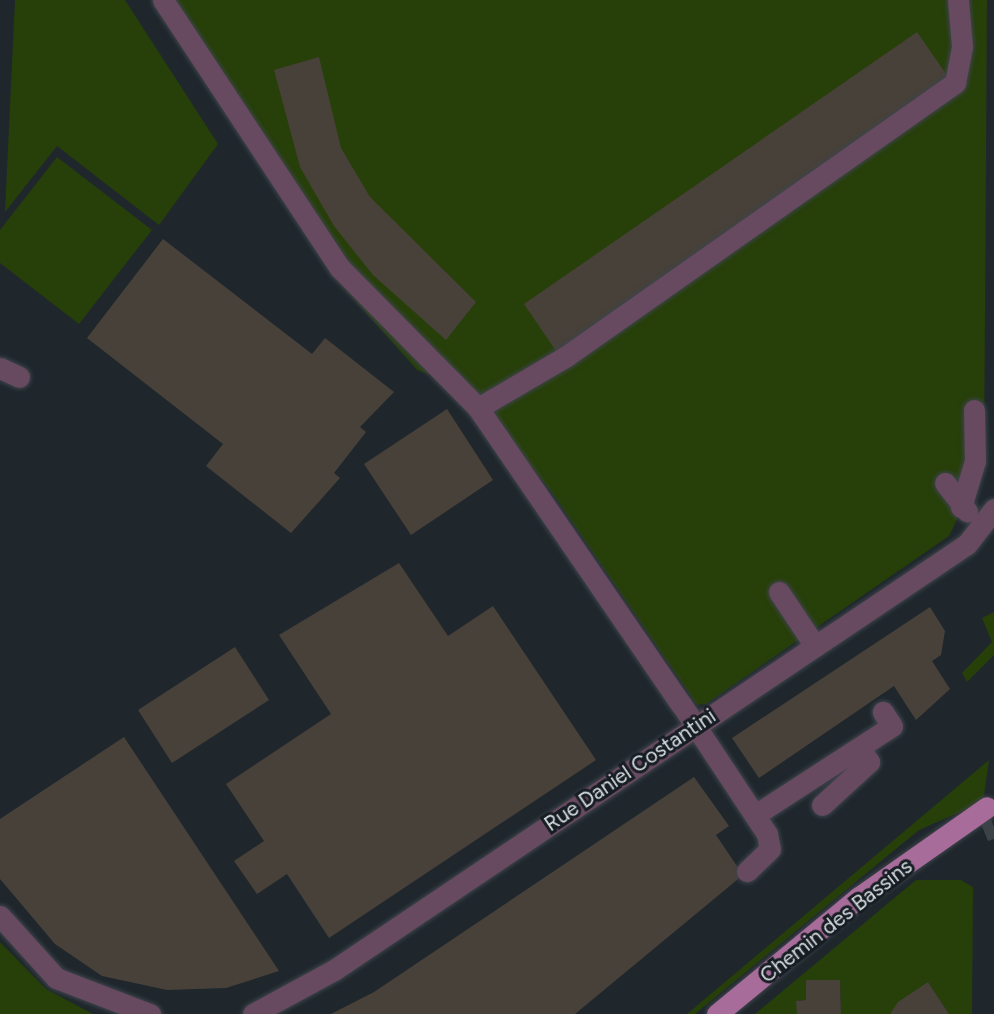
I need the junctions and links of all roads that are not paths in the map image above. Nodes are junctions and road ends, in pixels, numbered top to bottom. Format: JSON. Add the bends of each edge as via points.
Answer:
{"nodes":[{"id":1,"x":163,"y":0,"type":"edge"},
{"id":2,"x":958,"y":0,"type":"edge"},
{"id":3,"x":478,"y":408,"type":"junction"},
{"id":4,"x":974,"y":411,"type":"dead end"},
{"id":5,"x":945,"y":483,"type":"dead end"},
{"id":6,"x":977,"y":511,"type":"edge"},
{"id":7,"x":779,"y":592,"type":"dead end"},
{"id":8,"x":815,"y":646,"type":"junction"},
{"id":9,"x":883,"y":712,"type":"dead end"},
{"id":10,"x":694,"y":727,"type":"junction"},
{"id":11,"x":860,"y":748,"type":"junction"},
{"id":12,"x":822,"y":805,"type":"dead end"},
{"id":13,"x":987,"y":807,"type":"tunnel mouth"},
{"id":14,"x":755,"y":815,"type":"junction"},
{"id":15,"x":984,"y":831,"type":"tunnel mouth"},
{"id":16,"x":958,"y":832,"type":"junction"},
{"id":17,"x":747,"y":871,"type":"dead end"},
{"id":18,"x":0,"y":916,"type":"edge"},
{"id":19,"x":293,"y":1007,"type":"edge"},
{"id":20,"x":149,"y":1014,"type":"edge"},
{"id":21,"x":253,"y":1014,"type":"edge"},
{"id":22,"x":717,"y":1014,"type":"edge"}],
"edges":[{"from":1,"to":3,"type":"street","via":[[340,268]]},
{"from":2,"to":3,"type":"street","via":[[962,46],[955,83],[565,357]]},
{"from":3,"to":10,"type":"street"},
{"from":4,"to":6,"type":"street"},
{"from":5,"to":6,"type":"street"},
{"from":6,"to":8,"type":"street","name":"Rue Daniel Costantini","via":[[967,544]]},
{"from":7,"to":8,"type":"street"},
{"from":8,"to":10,"type":"street","name":"Rue Daniel Costantini"},
{"from":9,"to":11,"type":"street","via":[[891,726]]},
{"from":10,"to":14,"type":"street"},
{"from":10,"to":19,"type":"street","name":"Rue Daniel Costantini"},
{"from":11,"to":12,"type":"street","via":[[869,762]]},
{"from":11,"to":14,"type":"street"},
{"from":13,"to":16,"type":"main road","name":"Chemin des Bassins"},
{"from":14,"to":17,"type":"street","via":[[770,849]]},
{"from":15,"to":16,"type":"main road"},
{"from":16,"to":22,"type":"main road","name":"Chemin des Bassins","via":[[859,897]]},
{"from":18,"to":20,"type":"street","via":[[56,978]]},
{"from":19,"to":21,"type":"street","name":"Rue Daniel Costantini"}]}
